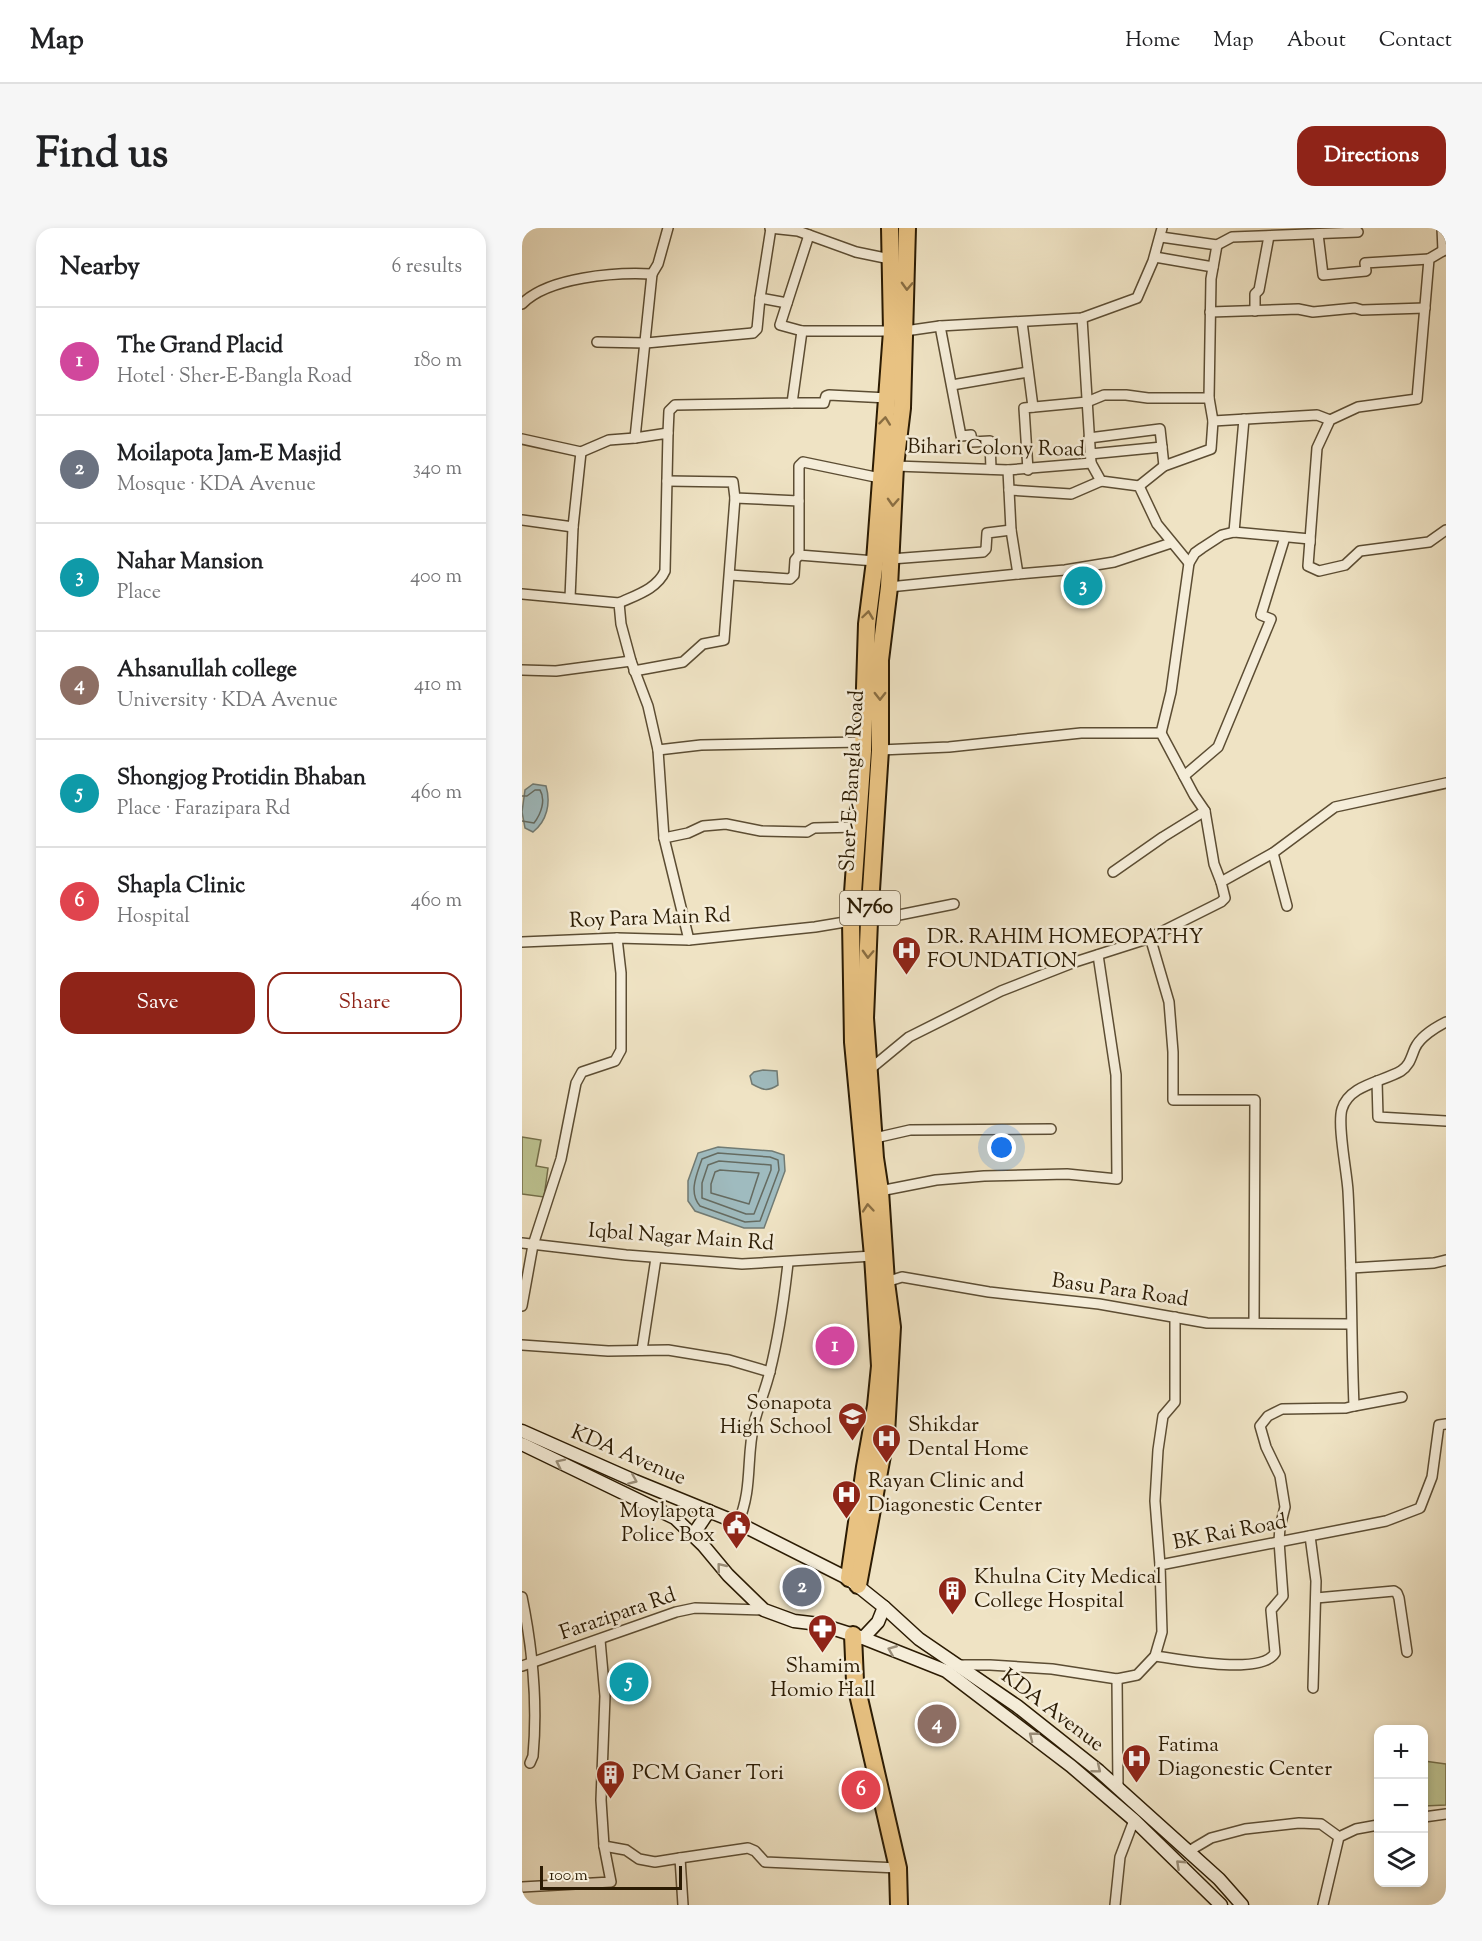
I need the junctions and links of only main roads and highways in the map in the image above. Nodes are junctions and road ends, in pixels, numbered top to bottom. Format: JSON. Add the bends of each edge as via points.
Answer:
{"nodes":[{"id":1,"x":889,"y":233,"type":"edge"},
{"id":2,"x":907,"y":233,"type":"edge"},
{"id":3,"x":899,"y":331,"type":"junction"},
{"id":4,"x":883,"y":560,"type":"junction"},
{"id":5,"x":869,"y":732,"type":"junction"},
{"id":6,"x":866,"y":1111,"type":"junction"},
{"id":7,"x":522,"y":1431,"type":"edge"},
{"id":8,"x":522,"y":1444,"type":"edge"},
{"id":9,"x":709,"y":1511,"type":"junction"},
{"id":10,"x":693,"y":1535,"type":"junction"},
{"id":11,"x":854,"y":1582,"type":"junction"},
{"id":12,"x":884,"y":1607,"type":"junction"},
{"id":13,"x":858,"y":1636,"type":"junction"},
{"id":14,"x":952,"y":1668,"type":"junction"},
{"id":15,"x":899,"y":1905,"type":"edge"},
{"id":16,"x":1221,"y":1905,"type":"edge"},
{"id":17,"x":1242,"y":1905,"type":"edge"}],
"edges":[{"from":1,"to":2,"type":"highway"},
{"from":1,"to":3,"type":"highway","name":"Sher-E-Bangla Road","number":"N760"},
{"from":2,"to":3,"type":"highway","name":"Sher-E-Bangla Road","number":"N760","one_way":true},
{"from":3,"to":4,"type":"highway","name":"Sher-E-Bangla Road","number":"N760","one_way":true,"via":[[902,408]]},
{"from":4,"to":3,"type":"highway","name":"Sher-E-Bangla Road","number":"N760","one_way":true,"via":[[880,478]]},
{"from":5,"to":4,"type":"highway","name":"Sher-E-Bangla Road","number":"N760","one_way":true,"via":[[867,624]]},
{"from":4,"to":5,"type":"highway","name":"Sher-E-Bangla Road","number":"N760","one_way":true,"via":[[889,587]]},
{"from":5,"to":6,"type":"highway","name":"Sher-E-Bangla Road","number":"N760","via":[[851,921],[853,1042]]},
{"from":5,"to":6,"type":"highway","name":"Sher-E-Bangla Road","number":"N760","one_way":true,"via":[[880,750],[869,921]]},
{"from":11,"to":6,"type":"highway","name":"Sher-E-Bangla Road","number":"N760","one_way":true,"via":[[880,1366]]},
{"from":6,"to":11,"type":"highway","name":"Sher-E-Bangla Road","number":"N760","via":[[875,1138],[892,1327],[886,1434]]},
{"from":7,"to":9,"type":"main road","name":"KDA Avenue","one_way":true},
{"from":10,"to":8,"type":"main road","name":"KDA Avenue","one_way":true,"via":[[675,1518]]},
{"from":9,"to":10,"type":"main road"},
{"from":9,"to":11,"type":"main road","name":"KDA Avenue"},
{"from":13,"to":10,"type":"main road","name":"KDA Avenue","one_way":true,"via":[[764,1610]]},
{"from":11,"to":12,"type":"main road","name":"KDA Avenue"},
{"from":12,"to":13,"type":"main road","via":[[878,1622]]},
{"from":12,"to":14,"type":"main road","name":"KDA Avenue"},
{"from":14,"to":13,"type":"main road","name":"KDA Avenue","one_way":true},
{"from":13,"to":15,"type":"highway","via":[[855,1681],[897,1868]]},
{"from":16,"to":14,"type":"main road","one_way":true,"via":[[1134,1820]]},
{"from":14,"to":17,"type":"main road","name":"KDA Avenue","one_way":true,"via":[[1017,1706],[1118,1787]]}]}
